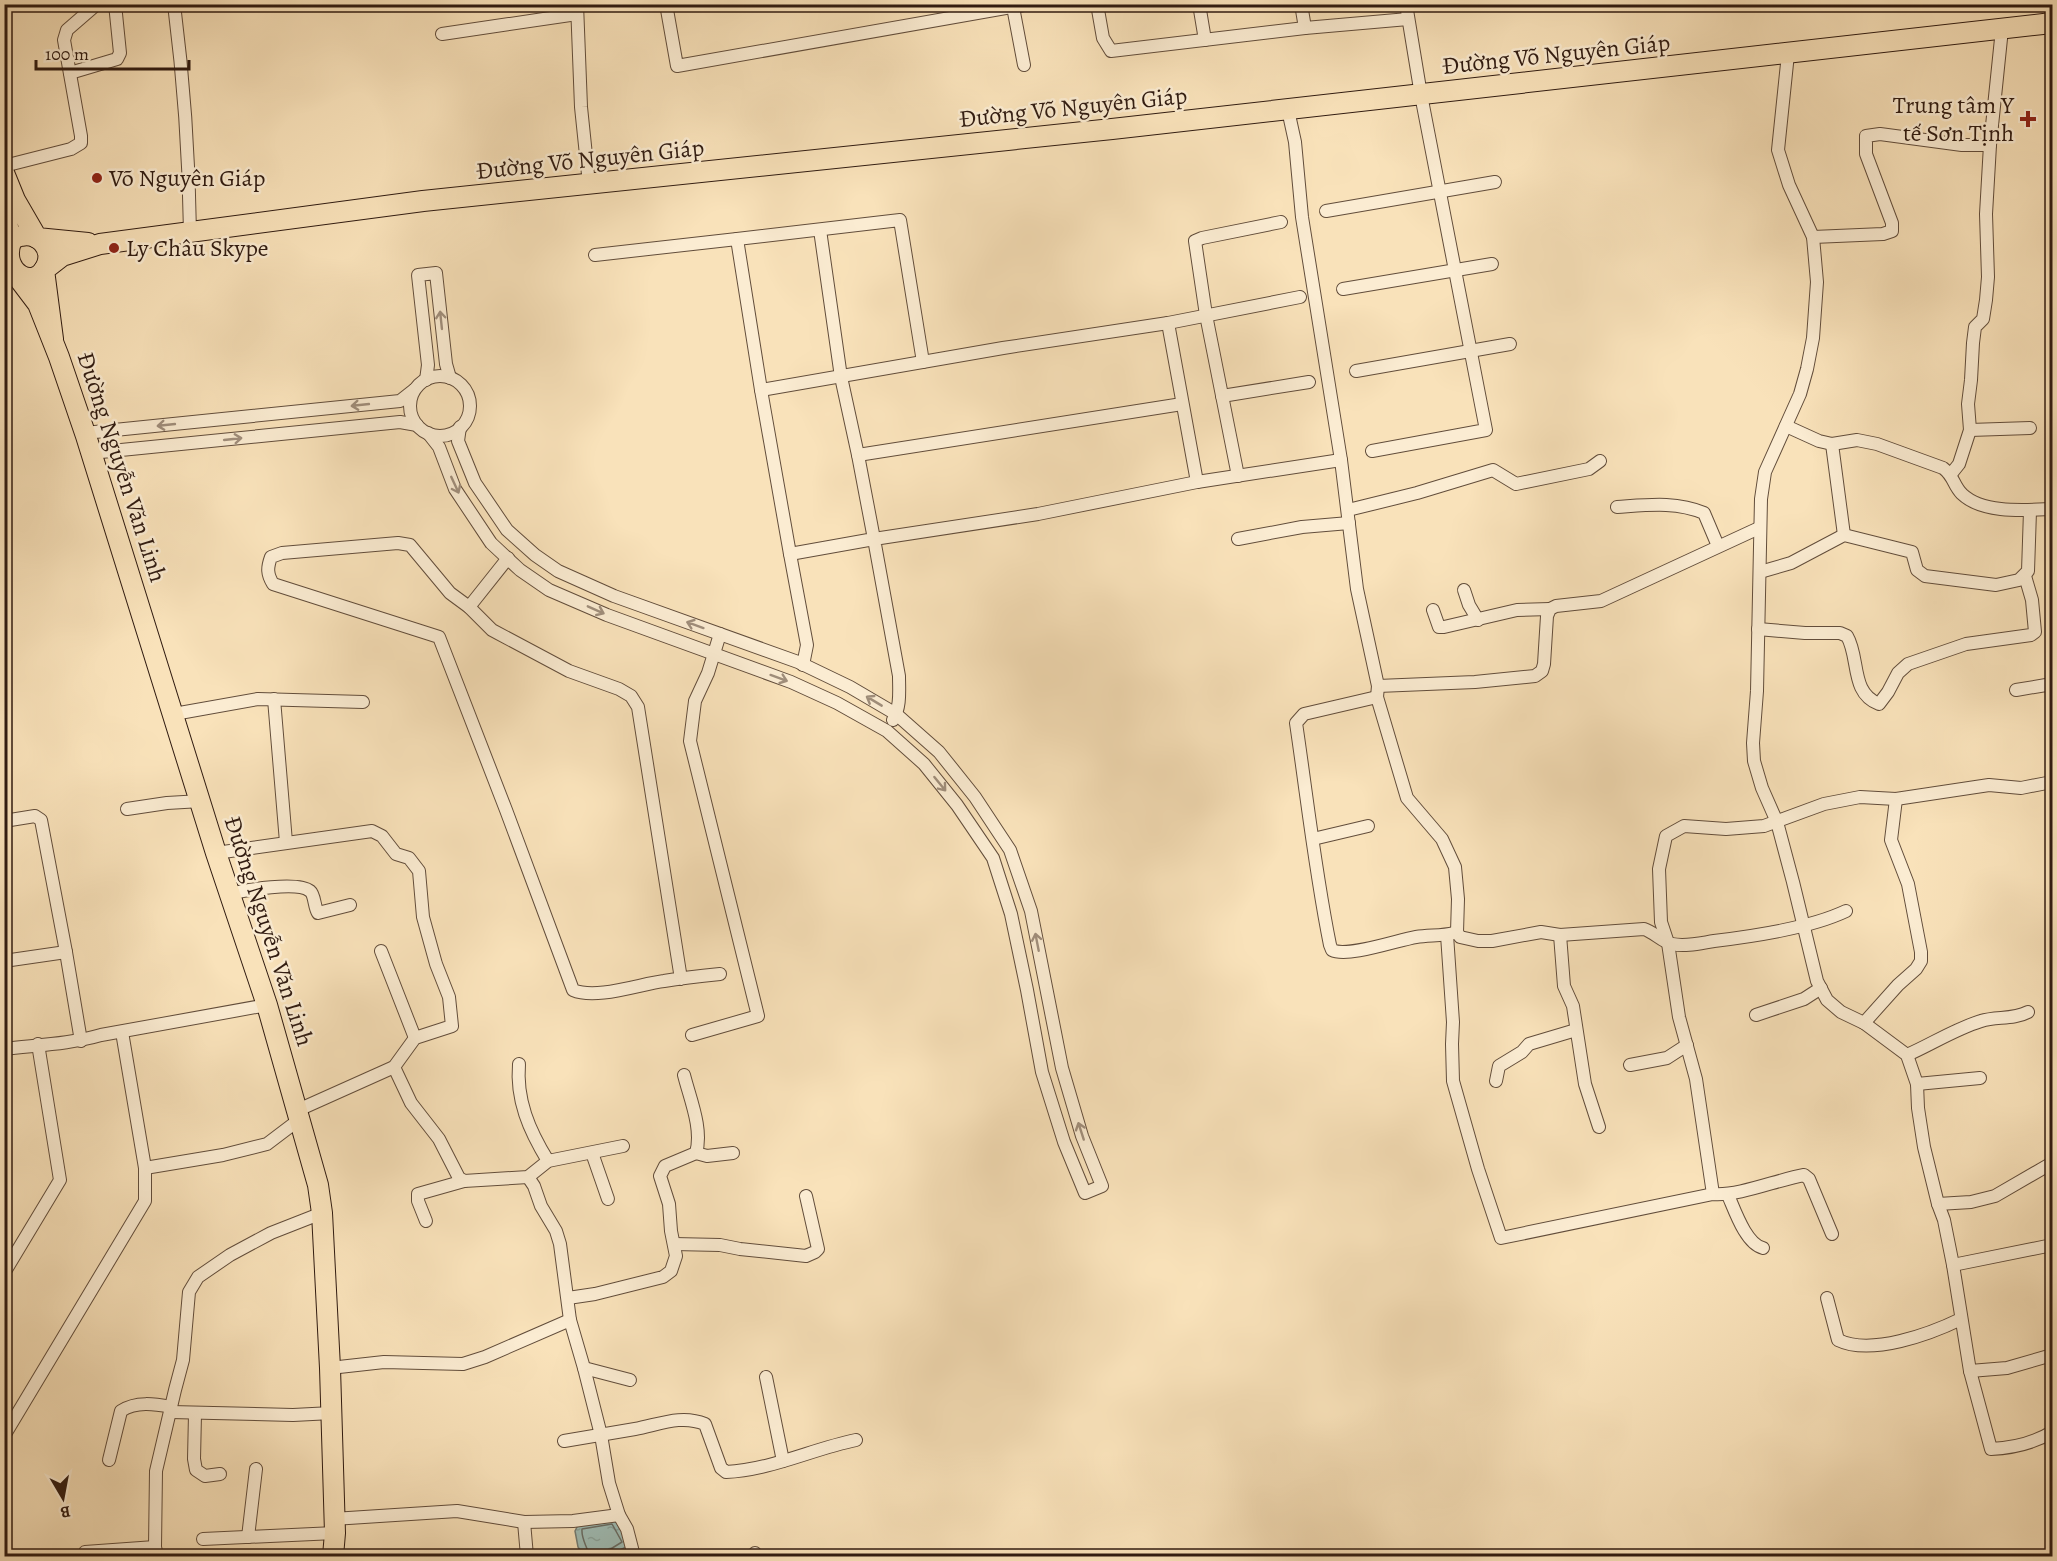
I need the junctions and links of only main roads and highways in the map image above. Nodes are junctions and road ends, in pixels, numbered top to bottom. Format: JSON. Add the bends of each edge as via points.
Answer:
{"nodes":[{"id":1,"x":2052,"y":24,"type":"edge"},
{"id":2,"x":4,"y":173,"type":"edge"},
{"id":3,"x":4,"y":207,"type":"edge"},
{"id":4,"x":37,"y":238,"type":"junction"},
{"id":5,"x":8,"y":243,"type":"edge"},
{"id":6,"x":100,"y":244,"type":"junction"},
{"id":7,"x":44,"y":270,"type":"junction"},
{"id":8,"x":10,"y":273,"type":"edge"},
{"id":9,"x":53,"y":339,"type":"junction"},
{"id":10,"x":333,"y":1557,"type":"edge"}],
"edges":[{"from":1,"to":6,"type":"main road","name":"Đường Võ Nguyên Giáp","via":[[423,201]]},
{"from":2,"to":4,"type":"main road"},
{"from":3,"to":5,"type":"main road"},
{"from":4,"to":5,"type":"main road","via":[[22,236]]},
{"from":4,"to":6,"type":"main road","name":"Đường Võ Nguyên Giáp"},
{"from":4,"to":7,"type":"main road","via":[[47,248]]},
{"from":5,"to":8,"type":"main road","via":[[5,261]]},
{"from":6,"to":7,"type":"main road","name":"Đường Võ Nguyên Giáp","via":[[63,256]]},
{"from":7,"to":8,"type":"main road","via":[[32,278]]},
{"from":7,"to":9,"type":"main road","name":"Đường Nguyễn Văn Linh"},
{"from":8,"to":9,"type":"main road","name":"Đường Nguyễn Văn Linh","via":[[38,304]]},
{"from":9,"to":10,"type":"main road","name":"Đường Nguyễn Văn Linh","via":[[267,1005],[318,1185],[332,1413]]}]}
